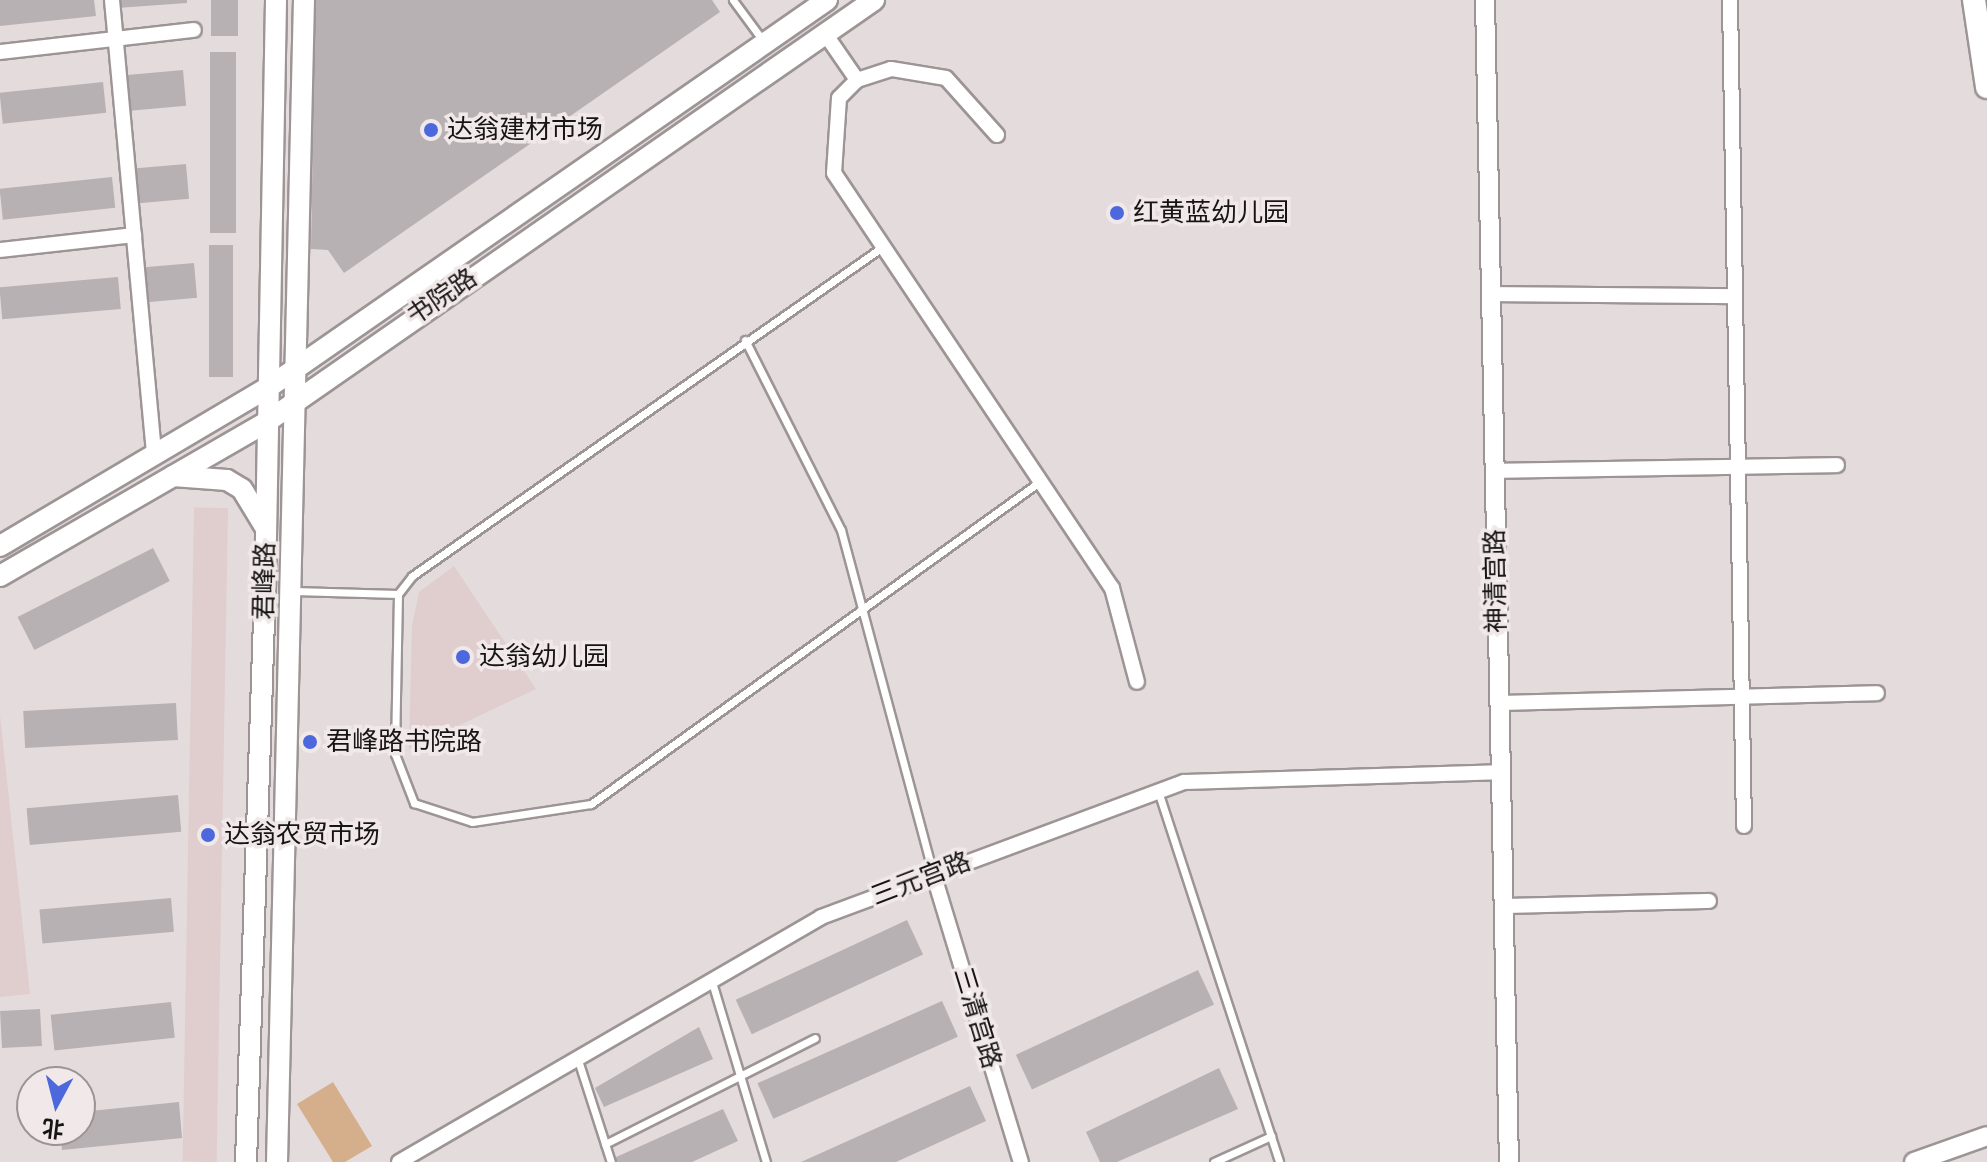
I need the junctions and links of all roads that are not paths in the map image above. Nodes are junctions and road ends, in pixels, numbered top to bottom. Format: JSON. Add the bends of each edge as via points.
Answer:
{"nodes":[{"id":1,"x":112,"y":0,"type":"edge"},
{"id":2,"x":276,"y":0,"type":"edge"},
{"id":3,"x":304,"y":0,"type":"edge"},
{"id":4,"x":733,"y":0,"type":"edge"},
{"id":5,"x":827,"y":0,"type":"edge"},
{"id":6,"x":874,"y":0,"type":"edge"},
{"id":7,"x":1485,"y":0,"type":"edge"},
{"id":8,"x":1730,"y":0,"type":"edge"},
{"id":9,"x":1974,"y":0,"type":"edge"},
{"id":10,"x":194,"y":30,"type":"dead end"},
{"id":11,"x":826,"y":35,"type":"junction"},
{"id":12,"x":117,"y":39,"type":"junction"},
{"id":13,"x":765,"y":43,"type":"junction"},
{"id":14,"x":0,"y":52,"type":"edge"},
{"id":15,"x":857,"y":80,"type":"junction"},
{"id":16,"x":1987,"y":87,"type":"edge"},
{"id":17,"x":997,"y":135,"type":"dead end"},
{"id":18,"x":134,"y":235,"type":"junction"},
{"id":19,"x":881,"y":248,"type":"junction"},
{"id":20,"x":0,"y":250,"type":"edge"},
{"id":21,"x":1491,"y":294,"type":"junction"},
{"id":22,"x":1735,"y":296,"type":"junction"},
{"id":23,"x":745,"y":340,"type":"junction"},
{"id":24,"x":298,"y":363,"type":"junction"},
{"id":25,"x":269,"y":387,"type":"junction"},
{"id":26,"x":297,"y":399,"type":"junction"},
{"id":27,"x":268,"y":421,"type":"junction"},
{"id":28,"x":154,"y":455,"type":"junction"},
{"id":29,"x":1837,"y":465,"type":"dead end"},
{"id":30,"x":1738,"y":468,"type":"junction"},
{"id":31,"x":1494,"y":471,"type":"junction"},
{"id":32,"x":173,"y":476,"type":"junction"},
{"id":33,"x":1043,"y":479,"type":"junction"},
{"id":34,"x":266,"y":530,"type":"junction"},
{"id":35,"x":0,"y":546,"type":"edge"},
{"id":36,"x":0,"y":576,"type":"edge"},
{"id":37,"x":294,"y":591,"type":"junction"},
{"id":38,"x":398,"y":594,"type":"junction"},
{"id":39,"x":863,"y":611,"type":"junction"},
{"id":40,"x":1137,"y":682,"type":"dead end"},
{"id":41,"x":1877,"y":693,"type":"dead end"},
{"id":42,"x":1742,"y":697,"type":"junction"},
{"id":43,"x":1498,"y":703,"type":"junction"},
{"id":44,"x":1499,"y":772,"type":"junction"},
{"id":45,"x":1158,"y":791,"type":"junction"},
{"id":46,"x":1744,"y":826,"type":"dead end"},
{"id":47,"x":933,"y":873,"type":"junction"},
{"id":48,"x":1709,"y":901,"type":"dead end"},
{"id":49,"x":1503,"y":906,"type":"junction"},
{"id":50,"x":712,"y":982,"type":"junction"},
{"id":51,"x":815,"y":1038,"type":"dead end"},
{"id":52,"x":578,"y":1060,"type":"junction"},
{"id":53,"x":741,"y":1078,"type":"junction"},
{"id":54,"x":1271,"y":1136,"type":"junction"},
{"id":55,"x":1987,"y":1136,"type":"edge"},
{"id":56,"x":605,"y":1144,"type":"junction"},
{"id":57,"x":246,"y":1162,"type":"edge"},
{"id":58,"x":277,"y":1162,"type":"edge"},
{"id":59,"x":399,"y":1162,"type":"edge"},
{"id":60,"x":611,"y":1162,"type":"edge"},
{"id":61,"x":766,"y":1162,"type":"edge"},
{"id":62,"x":1021,"y":1162,"type":"edge"},
{"id":63,"x":1214,"y":1162,"type":"edge"},
{"id":64,"x":1279,"y":1162,"type":"edge"},
{"id":65,"x":1509,"y":1162,"type":"edge"},
{"id":66,"x":1914,"y":1162,"type":"edge"}],
"edges":[{"from":1,"to":12,"type":"street"},
{"from":2,"to":25,"type":"main road","name":"君峰路"},
{"from":3,"to":24,"type":"main road","name":"君峰路"},
{"from":4,"to":13,"type":"lane"},
{"from":5,"to":13,"type":"main road","name":"书院路"},
{"from":6,"to":11,"type":"main road","name":"书院路"},
{"from":7,"to":21,"type":"street","name":"神清宫路"},
{"from":8,"to":22,"type":"street"},
{"from":9,"to":16,"type":"main road"},
{"from":10,"to":12,"type":"street"},
{"from":11,"to":15,"type":"street"},
{"from":11,"to":26,"type":"main road","name":"书院路"},
{"from":12,"to":14,"type":"street"},
{"from":12,"to":18,"type":"street"},
{"from":13,"to":24,"type":"main road","name":"书院路"},
{"from":15,"to":17,"type":"street","via":[[891,69],[946,78]]},
{"from":15,"to":19,"type":"street","via":[[839,98],[834,173]]},
{"from":18,"to":20,"type":"street"},
{"from":18,"to":28,"type":"street"},
{"from":19,"to":23,"type":"lane"},
{"from":19,"to":33,"type":"street"},
{"from":21,"to":22,"type":"street"},
{"from":21,"to":31,"type":"street","name":"神清宫路"},
{"from":22,"to":30,"type":"street"},
{"from":23,"to":38,"type":"lane","via":[[412,576]]},
{"from":23,"to":39,"type":"lane","via":[[841,530]]},
{"from":24,"to":25,"type":"main road","name":"书院路"},
{"from":24,"to":26,"type":"main road","name":"君峰路"},
{"from":25,"to":27,"type":"main road","name":"君峰路"},
{"from":25,"to":28,"type":"main road","name":"书院路"},
{"from":26,"to":27,"type":"main road","name":"书院路"},
{"from":26,"to":37,"type":"main road","name":"君峰路"},
{"from":27,"to":32,"type":"main road","name":"书院路"},
{"from":27,"to":34,"type":"main road","name":"君峰路"},
{"from":28,"to":35,"type":"main road","name":"书院路"},
{"from":29,"to":30,"type":"street"},
{"from":30,"to":31,"type":"street"},
{"from":30,"to":42,"type":"street"},
{"from":31,"to":43,"type":"street","name":"神清宫路"},
{"from":32,"to":34,"type":"main road","via":[[227,480],[254,504]]},
{"from":32,"to":36,"type":"main road","name":"书院路"},
{"from":33,"to":39,"type":"lane"},
{"from":33,"to":40,"type":"street","via":[[1112,588]]},
{"from":34,"to":57,"type":"main road","name":"君峰路"},
{"from":37,"to":38,"type":"lane"},
{"from":37,"to":58,"type":"main road","name":"君峰路"},
{"from":38,"to":39,"type":"lane","via":[[397,764],[414,803],[472,822],[591,804]]},
{"from":39,"to":47,"type":"lane"},
{"from":41,"to":42,"type":"street"},
{"from":42,"to":43,"type":"street"},
{"from":42,"to":46,"type":"street"},
{"from":43,"to":44,"type":"street","name":"神清宫路"},
{"from":44,"to":45,"type":"street","name":"三元宫路","via":[[1184,782]]},
{"from":44,"to":49,"type":"street","name":"神清宫路"},
{"from":45,"to":47,"type":"street","name":"三元宫路"},
{"from":45,"to":54,"type":"lane"},
{"from":47,"to":50,"type":"street","name":"三元宫路","via":[[821,917]]},
{"from":47,"to":62,"type":"street","name":"三清宫路"},
{"from":48,"to":49,"type":"street"},
{"from":49,"to":65,"type":"street","name":"神清宫路"},
{"from":50,"to":52,"type":"street","name":"三元宫路"},
{"from":50,"to":53,"type":"lane"},
{"from":51,"to":53,"type":"lane","via":[[750,1067]]},
{"from":52,"to":56,"type":"lane"},
{"from":52,"to":59,"type":"street","name":"三元宫路"},
{"from":53,"to":56,"type":"lane"},
{"from":53,"to":61,"type":"lane"},
{"from":54,"to":63,"type":"lane"},
{"from":54,"to":64,"type":"lane"},
{"from":55,"to":66,"type":"street"},
{"from":56,"to":60,"type":"lane"}]}
